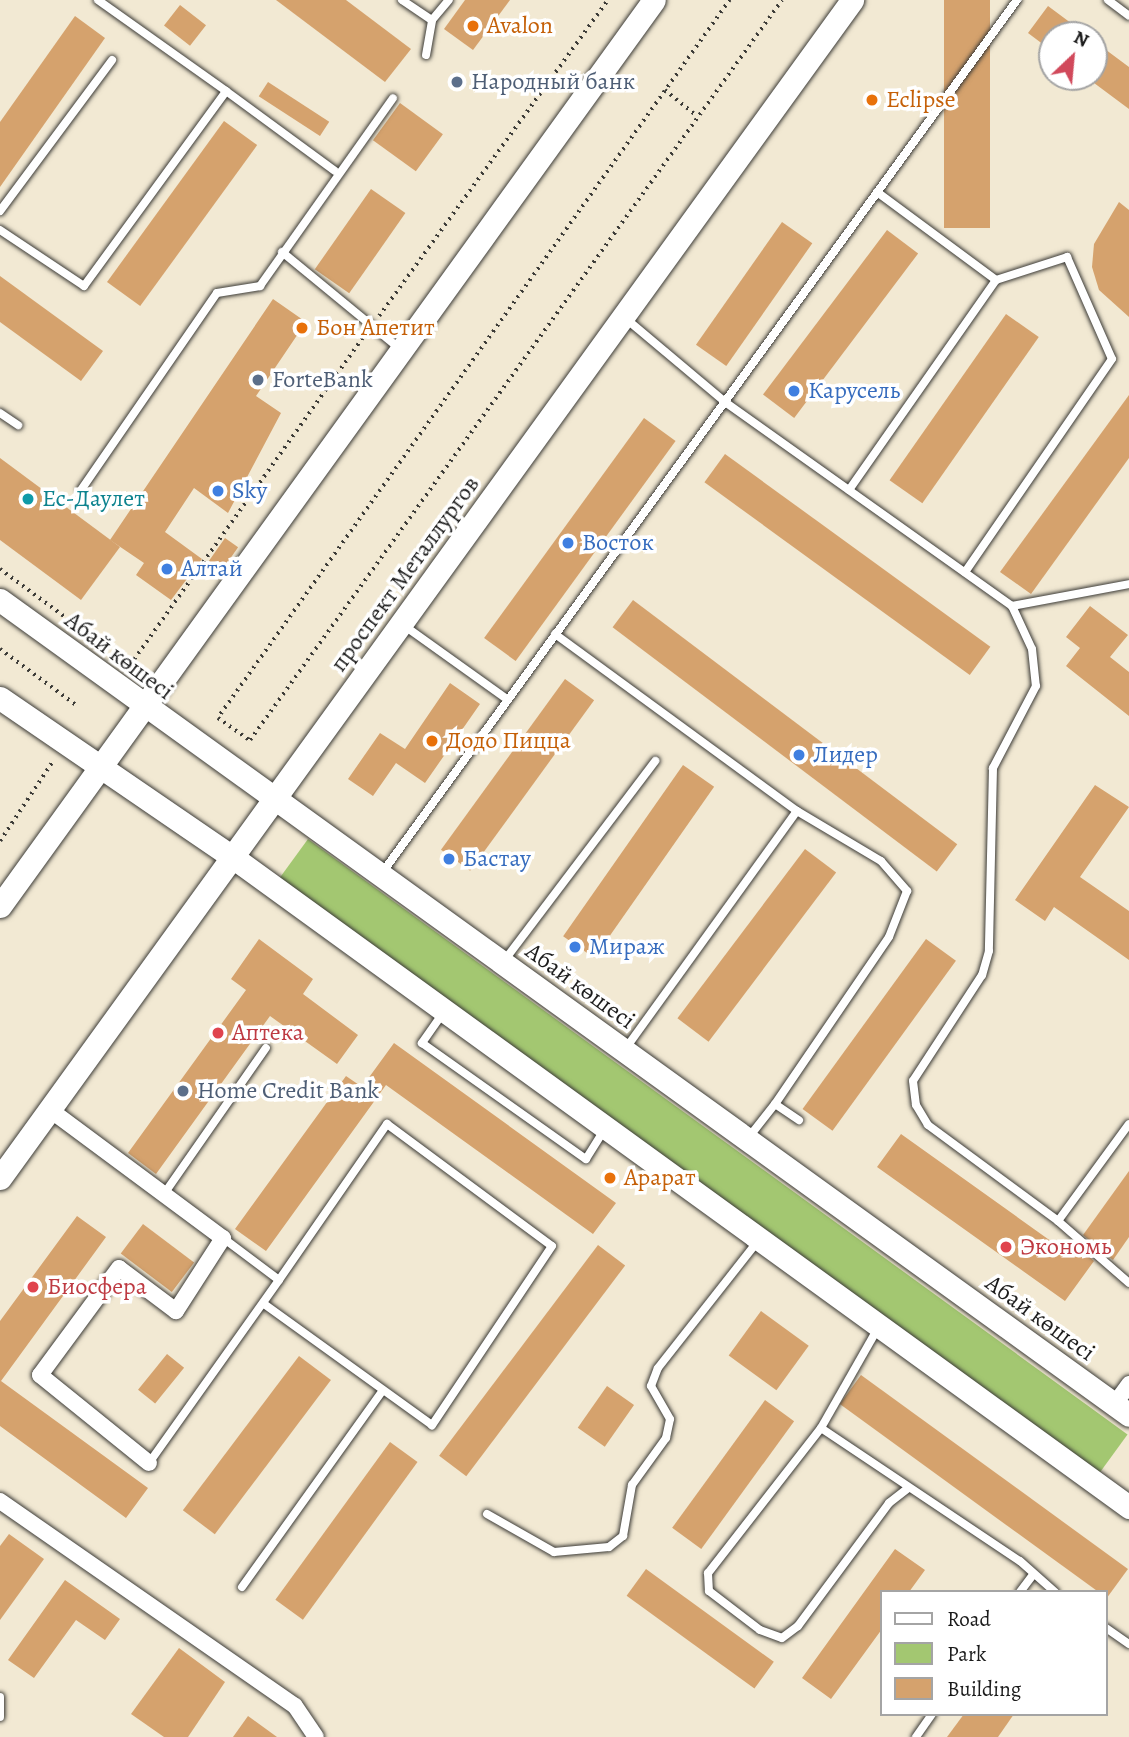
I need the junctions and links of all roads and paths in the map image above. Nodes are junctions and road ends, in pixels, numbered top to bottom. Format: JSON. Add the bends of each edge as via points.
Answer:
{"nodes":[{"id":1,"x":99,"y":0,"type":"edge"},
{"id":2,"x":402,"y":0,"type":"edge"},
{"id":3,"x":449,"y":0,"type":"edge"},
{"id":4,"x":608,"y":0,"type":"edge"},
{"id":5,"x":654,"y":0,"type":"edge"},
{"id":6,"x":730,"y":0,"type":"edge"},
{"id":7,"x":782,"y":0,"type":"edge"},
{"id":8,"x":852,"y":0,"type":"edge"},
{"id":9,"x":1017,"y":0,"type":"edge"},
{"id":10,"x":1108,"y":0,"type":"edge"},
{"id":11,"x":1129,"y":16,"type":"edge"},
{"id":12,"x":432,"y":20,"type":"junction"},
{"id":13,"x":426,"y":55,"type":"dead end"},
{"id":14,"x":112,"y":60,"type":"dead end"},
{"id":15,"x":665,"y":90,"type":"junction"},
{"id":16,"x":226,"y":91,"type":"junction"},
{"id":17,"x":393,"y":98,"type":"dead end"},
{"id":18,"x":697,"y":116,"type":"junction"},
{"id":19,"x":335,"y":171,"type":"junction"},
{"id":20,"x":877,"y":192,"type":"junction"},
{"id":21,"x":0,"y":211,"type":"edge"},
{"id":22,"x":0,"y":230,"type":"edge"},
{"id":23,"x":282,"y":252,"type":"junction"},
{"id":24,"x":996,"y":281,"type":"junction"},
{"id":25,"x":623,"y":316,"type":"junction"},
{"id":26,"x":372,"y":325,"type":"junction"},
{"id":27,"x":401,"y":349,"type":"junction"},
{"id":28,"x":725,"y":402,"type":"junction"},
{"id":29,"x":0,"y":413,"type":"edge"},
{"id":30,"x":18,"y":425,"type":"dead end"},
{"id":31,"x":81,"y":490,"type":"dead end"},
{"id":32,"x":849,"y":490,"type":"junction"},
{"id":33,"x":0,"y":569,"type":"edge"},
{"id":34,"x":965,"y":572,"type":"junction"},
{"id":35,"x":1129,"y":584,"type":"edge"},
{"id":36,"x":0,"y":600,"type":"edge"},
{"id":37,"x":1012,"y":606,"type":"junction"},
{"id":38,"x":401,"y":623,"type":"junction"},
{"id":39,"x":555,"y":635,"type":"junction"},
{"id":40,"x":0,"y":649,"type":"edge"},
{"id":41,"x":0,"y":698,"type":"edge"},
{"id":42,"x":508,"y":700,"type":"junction"},
{"id":43,"x":76,"y":705,"type":"dead end"},
{"id":44,"x":145,"y":708,"type":"junction"},
{"id":45,"x":45,"y":755,"type":"dead end"},
{"id":46,"x":655,"y":761,"type":"dead end"},
{"id":47,"x":99,"y":769,"type":"junction"},
{"id":48,"x":274,"y":800,"type":"junction"},
{"id":49,"x":797,"y":811,"type":"junction"},
{"id":50,"x":0,"y":841,"type":"edge"},
{"id":51,"x":233,"y":858,"type":"junction"},
{"id":52,"x":380,"y":876,"type":"junction"},
{"id":53,"x":0,"y":906,"type":"edge"},
{"id":54,"x":502,"y":963,"type":"junction"},
{"id":55,"x":445,"y":1011,"type":"junction"},
{"id":56,"x":265,"y":1048,"type":"dead end"},
{"id":57,"x":624,"y":1050,"type":"junction"},
{"id":58,"x":775,"y":1104,"type":"junction"},
{"id":59,"x":49,"y":1109,"type":"junction"},
{"id":60,"x":799,"y":1120,"type":"dead end"},
{"id":61,"x":1129,"y":1124,"type":"edge"},
{"id":62,"x":606,"y":1128,"type":"junction"},
{"id":63,"x":747,"y":1139,"type":"junction"},
{"id":64,"x":0,"y":1178,"type":"edge"},
{"id":65,"x":164,"y":1194,"type":"junction"},
{"id":66,"x":1058,"y":1221,"type":"junction"},
{"id":67,"x":223,"y":1238,"type":"junction"},
{"id":68,"x":760,"y":1239,"type":"junction"},
{"id":69,"x":279,"y":1280,"type":"junction"},
{"id":70,"x":1129,"y":1283,"type":"edge"},
{"id":71,"x":264,"y":1304,"type":"junction"},
{"id":72,"x":879,"y":1325,"type":"junction"},
{"id":73,"x":1129,"y":1384,"type":"edge"},
{"id":74,"x":383,"y":1390,"type":"junction"},
{"id":75,"x":1122,"y":1410,"type":"edge"},
{"id":76,"x":821,"y":1428,"type":"junction"},
{"id":77,"x":149,"y":1463,"type":"joint"},
{"id":78,"x":908,"y":1488,"type":"junction"},
{"id":79,"x":2,"y":1506,"type":"edge"},
{"id":80,"x":1129,"y":1507,"type":"edge"},
{"id":81,"x":487,"y":1514,"type":"dead end"},
{"id":82,"x":1032,"y":1576,"type":"junction"},
{"id":83,"x":242,"y":1587,"type":"dead end"},
{"id":84,"x":1022,"y":1590,"type":"edge"},
{"id":85,"x":1052,"y":1590,"type":"edge"},
{"id":86,"x":1108,"y":1629,"type":"edge"},
{"id":87,"x":1129,"y":1644,"type":"edge"},
{"id":88,"x":0,"y":1697,"type":"edge"},
{"id":89,"x":931,"y":1716,"type":"edge"},
{"id":90,"x":0,"y":1717,"type":"edge"},
{"id":91,"x":316,"y":1737,"type":"edge"},
{"id":92,"x":916,"y":1737,"type":"edge"}],
"edges":[{"from":1,"to":16,"type":"lane"},
{"from":2,"to":12,"type":"lane"},
{"from":3,"to":12,"type":"lane"},
{"from":4,"to":26,"type":"path"},
{"from":5,"to":27,"type":"street"},
{"from":6,"to":15,"type":"path"},
{"from":7,"to":18,"type":"path"},
{"from":8,"to":25,"type":"street","name":"проспект Металлургов"},
{"from":9,"to":20,"type":"lane"},
{"from":10,"to":11,"type":"lane"},
{"from":12,"to":13,"type":"lane"},
{"from":14,"to":21,"type":"lane"},
{"from":15,"to":18,"type":"path"},
{"from":15,"to":18,"type":"path","via":[[218,718],[250,740]]},
{"from":16,"to":19,"type":"lane"},
{"from":16,"to":22,"type":"lane","via":[[84,286]]},
{"from":17,"to":19,"type":"lane"},
{"from":19,"to":23,"type":"lane"},
{"from":20,"to":24,"type":"lane"},
{"from":20,"to":28,"type":"lane"},
{"from":23,"to":26,"type":"lane"},
{"from":23,"to":31,"type":"lane","via":[[260,286],[217,293]]},
{"from":24,"to":32,"type":"lane"},
{"from":24,"to":34,"type":"lane","via":[[1067,257],[1112,359]]},
{"from":25,"to":28,"type":"lane"},
{"from":25,"to":38,"type":"street","name":"проспект Металлургов"},
{"from":26,"to":27,"type":"lane"},
{"from":26,"to":33,"type":"path","via":[[130,665]]},
{"from":27,"to":44,"type":"street"},
{"from":28,"to":32,"type":"lane"},
{"from":28,"to":39,"type":"lane"},
{"from":29,"to":30,"type":"lane"},
{"from":32,"to":34,"type":"lane"},
{"from":34,"to":37,"type":"lane"},
{"from":35,"to":37,"type":"lane"},
{"from":36,"to":44,"type":"street","name":"Абай көшесі"},
{"from":37,"to":66,"type":"lane","via":[[1032,649],[1036,686],[993,768],[989,951],[982,975],[914,1081],[916,1105],[928,1125]]},
{"from":38,"to":42,"type":"lane"},
{"from":38,"to":48,"type":"street","name":"проспект Металлургов"},
{"from":39,"to":42,"type":"lane"},
{"from":39,"to":49,"type":"lane"},
{"from":40,"to":43,"type":"path"},
{"from":41,"to":47,"type":"street"},
{"from":42,"to":52,"type":"lane"},
{"from":44,"to":47,"type":"street"},
{"from":44,"to":48,"type":"street","name":"Абай көшесі"},
{"from":45,"to":50,"type":"path","via":[[56,763]]},
{"from":46,"to":54,"type":"lane"},
{"from":47,"to":51,"type":"street"},
{"from":47,"to":53,"type":"street"},
{"from":48,"to":51,"type":"street","name":"проспект Металлургов"},
{"from":48,"to":52,"type":"street","name":"Абай көшесі"},
{"from":49,"to":57,"type":"lane"},
{"from":49,"to":58,"type":"lane","via":[[881,861],[907,891],[889,937]]},
{"from":51,"to":55,"type":"street"},
{"from":51,"to":59,"type":"street","name":"проспект Металлургов"},
{"from":52,"to":54,"type":"street","name":"Абай көшесі"},
{"from":54,"to":57,"type":"street","name":"Абай көшесі"},
{"from":55,"to":62,"type":"street"},
{"from":55,"to":62,"type":"lane","via":[[422,1043],[433,1051],[586,1159]]},
{"from":56,"to":65,"type":"lane"},
{"from":57,"to":63,"type":"street","name":"Абай көшесі"},
{"from":58,"to":60,"type":"lane"},
{"from":58,"to":63,"type":"lane"},
{"from":59,"to":64,"type":"street","name":"проспект Металлургов"},
{"from":59,"to":65,"type":"street"},
{"from":61,"to":66,"type":"lane"},
{"from":62,"to":68,"type":"street"},
{"from":63,"to":75,"type":"street","name":"Абай көшесі"},
{"from":65,"to":67,"type":"street"},
{"from":66,"to":70,"type":"lane"},
{"from":67,"to":69,"type":"lane"},
{"from":67,"to":77,"type":"street","via":[[176,1311],[119,1268],[40,1375]]},
{"from":68,"to":72,"type":"street"},
{"from":68,"to":81,"type":"lane","via":[[658,1368],[651,1386],[670,1419],[666,1438],[632,1485],[624,1536],[608,1548],[554,1552]]},
{"from":69,"to":71,"type":"lane"},
{"from":69,"to":74,"type":"lane","via":[[387,1124],[552,1246],[432,1425]]},
{"from":71,"to":74,"type":"lane"},
{"from":71,"to":77,"type":"lane"},
{"from":72,"to":76,"type":"lane"},
{"from":72,"to":80,"type":"street"},
{"from":73,"to":75,"type":"street"},
{"from":74,"to":83,"type":"lane"},
{"from":76,"to":78,"type":"lane"},
{"from":76,"to":78,"type":"lane","via":[[708,1573],[709,1591],[760,1630],[782,1638],[798,1626],[889,1503]]},
{"from":78,"to":82,"type":"lane","via":[[1020,1561]]},
{"from":79,"to":91,"type":"street","via":[[295,1706]]},
{"from":82,"to":84,"type":"lane"},
{"from":82,"to":85,"type":"lane"},
{"from":86,"to":87,"type":"lane"},
{"from":88,"to":90,"type":"lane"},
{"from":89,"to":92,"type":"lane"}]}
